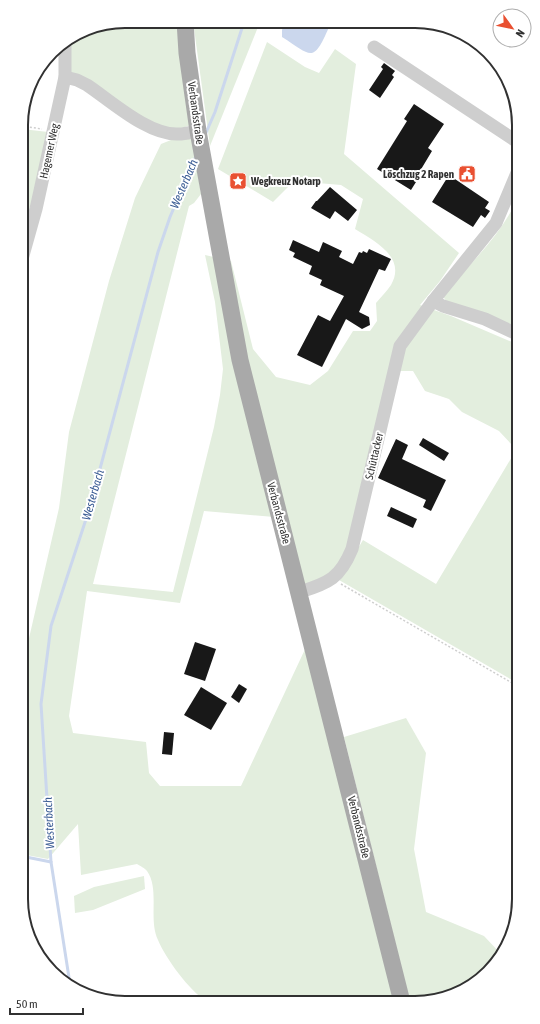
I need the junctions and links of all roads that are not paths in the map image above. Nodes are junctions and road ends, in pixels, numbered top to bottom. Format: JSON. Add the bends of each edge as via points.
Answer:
{"nodes":[{"id":1,"x":185,"y":28,"type":"edge"},
{"id":2,"x":374,"y":47,"type":"dead end"},
{"id":3,"x":65,"y":49,"type":"edge"},
{"id":4,"x":65,"y":77,"type":"junction"},
{"id":5,"x":512,"y":138,"type":"edge"},
{"id":6,"x":200,"y":142,"type":"junction"},
{"id":7,"x":512,"y":186,"type":"edge"},
{"id":8,"x":28,"y":238,"type":"edge"},
{"id":9,"x":433,"y":301,"type":"junction"},
{"id":10,"x":512,"y":332,"type":"edge"},
{"id":11,"x":300,"y":592,"type":"junction"},
{"id":12,"x":401,"y":996,"type":"edge"}],
"edges":[{"from":1,"to":6,"type":"main road","name":"Verbandsstraße"},
{"from":2,"to":5,"type":"street"},
{"from":3,"to":4,"type":"street","name":"Hagemer Weg"},
{"from":4,"to":6,"type":"street","via":[[87,85],[148,126]]},
{"from":4,"to":8,"type":"street","name":"Hagemer Weg"},
{"from":6,"to":11,"type":"main road","name":"Verbandsstraße","via":[[240,360]]},
{"from":7,"to":9,"type":"street","name":"Schüttacker","via":[[496,223]]},
{"from":9,"to":10,"type":"street","via":[[485,319]]},
{"from":9,"to":11,"type":"street","name":"Schüttacker","via":[[400,346],[352,549],[344,567],[320,586]]},
{"from":11,"to":12,"type":"main road","name":"Verbandsstraße"}]}
